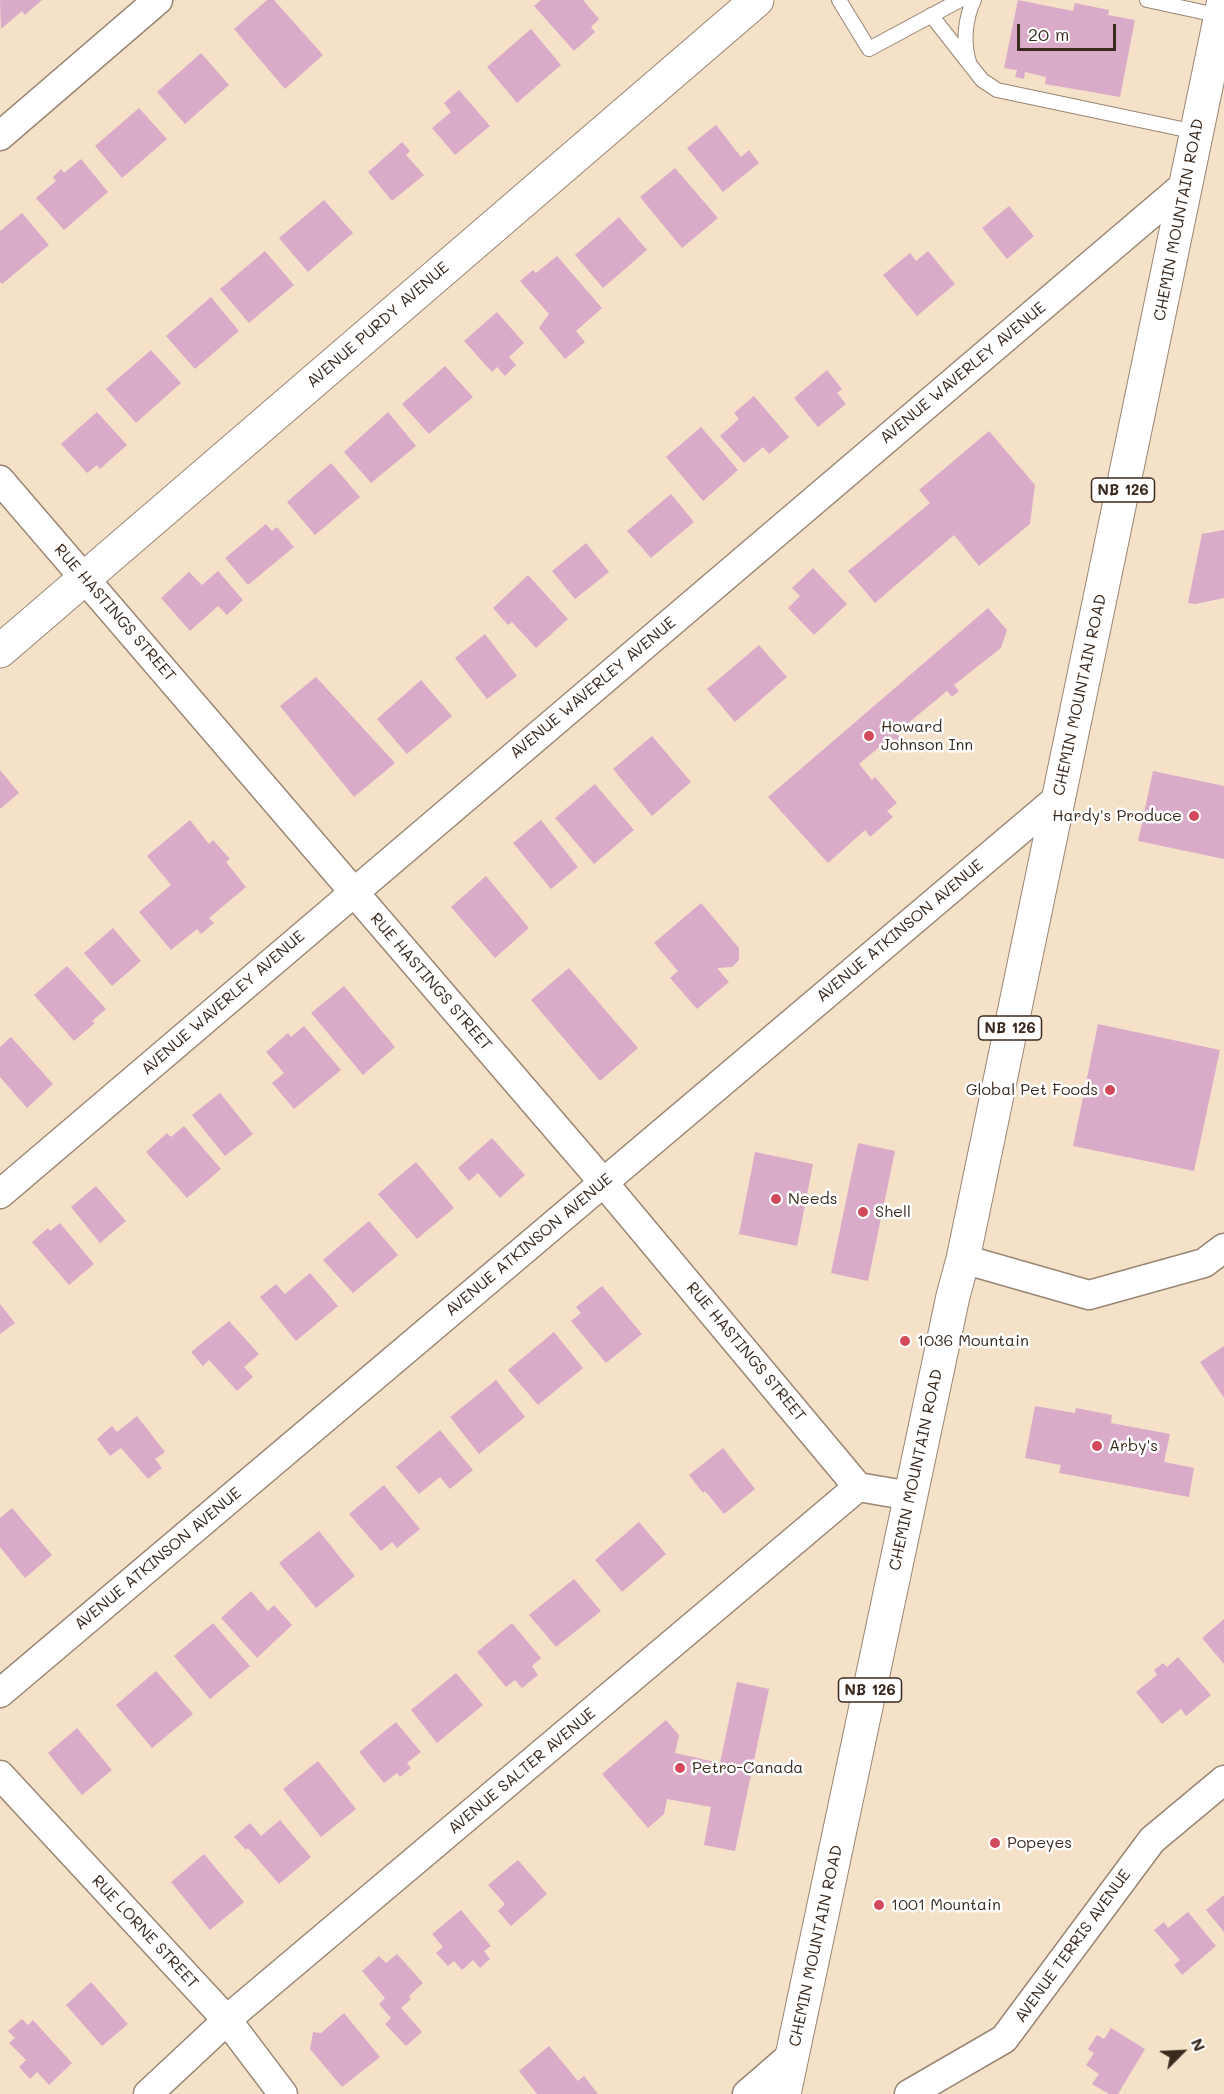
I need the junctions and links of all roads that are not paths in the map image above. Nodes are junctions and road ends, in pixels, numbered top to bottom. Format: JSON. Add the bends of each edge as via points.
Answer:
{"nodes":[{"id":1,"x":158,"y":0,"type":"edge"},
{"id":2,"x":757,"y":0,"type":"edge"},
{"id":3,"x":839,"y":0,"type":"edge"},
{"id":4,"x":960,"y":0,"type":"edge"},
{"id":5,"x":974,"y":0,"type":"edge"},
{"id":6,"x":1147,"y":0,"type":"edge"},
{"id":7,"x":1222,"y":8,"type":"edge"},
{"id":8,"x":931,"y":15,"type":"junction"},
{"id":9,"x":970,"y":65,"type":"junction"},
{"id":10,"x":1196,"y":132,"type":"junction"},
{"id":11,"x":0,"y":136,"type":"edge"},
{"id":12,"x":1186,"y":183,"type":"junction"},
{"id":13,"x":0,"y":480,"type":"edge"},
{"id":14,"x":85,"y":578,"type":"junction"},
{"id":15,"x":0,"y":651,"type":"edge"},
{"id":16,"x":1058,"y":798,"type":"junction"},
{"id":17,"x":353,"y":891,"type":"junction"},
{"id":18,"x":603,"y":1182,"type":"junction"},
{"id":19,"x":0,"y":1194,"type":"edge"},
{"id":20,"x":1224,"y":1248,"type":"edge"},
{"id":21,"x":963,"y":1259,"type":"junction"},
{"id":22,"x":858,"y":1486,"type":"junction"},
{"id":23,"x":911,"y":1496,"type":"junction"},
{"id":24,"x":0,"y":1693,"type":"edge"},
{"id":25,"x":0,"y":1775,"type":"edge"},
{"id":26,"x":1224,"y":1780,"type":"edge"},
{"id":27,"x":227,"y":2020,"type":"junction"},
{"id":28,"x":792,"y":2055,"type":"junction"},
{"id":29,"x":148,"y":2094,"type":"edge"},
{"id":30,"x":283,"y":2094,"type":"edge"},
{"id":31,"x":747,"y":2094,"type":"edge"},
{"id":32,"x":784,"y":2094,"type":"edge"},
{"id":33,"x":909,"y":2094,"type":"edge"}],
"edges":[{"from":1,"to":11,"type":"street"},
{"from":2,"to":14,"type":"main road","name":"AVENUE PURDY AVENUE"},
{"from":3,"to":8,"type":"lane","via":[[869,49]]},
{"from":4,"to":8,"type":"lane"},
{"from":5,"to":9,"type":"lane","via":[[968,12],[965,50]]},
{"from":6,"to":7,"type":"lane"},
{"from":7,"to":10,"type":"main road","name":"CHEMIN MOUNTAIN ROAD","number":"NB 126"},
{"from":8,"to":9,"type":"lane"},
{"from":9,"to":10,"type":"lane","via":[[997,90]]},
{"from":10,"to":12,"type":"main road","name":"CHEMIN MOUNTAIN ROAD","number":"NB 126"},
{"from":12,"to":16,"type":"main road","name":"CHEMIN MOUNTAIN ROAD","number":"NB 126"},
{"from":12,"to":17,"type":"street","name":"AVENUE WAVERLEY AVENUE"},
{"from":13,"to":14,"type":"street","name":"RUE HASTINGS STREET"},
{"from":14,"to":15,"type":"main road","name":"AVENUE PURDY AVENUE"},
{"from":14,"to":17,"type":"street","name":"RUE HASTINGS STREET"},
{"from":16,"to":18,"type":"street","name":"AVENUE ATKINSON AVENUE"},
{"from":16,"to":21,"type":"main road","name":"CHEMIN MOUNTAIN ROAD","number":"NB 126"},
{"from":17,"to":18,"type":"street","name":"RUE HASTINGS STREET"},
{"from":17,"to":19,"type":"street","name":"AVENUE WAVERLEY AVENUE"},
{"from":18,"to":22,"type":"street","name":"RUE HASTINGS STREET"},
{"from":18,"to":24,"type":"street","name":"AVENUE ATKINSON AVENUE"},
{"from":20,"to":21,"type":"street","via":[[1204,1263],[1089,1295]]},
{"from":21,"to":23,"type":"main road","name":"CHEMIN MOUNTAIN ROAD","number":"NB 126"},
{"from":22,"to":23,"type":"street"},
{"from":22,"to":27,"type":"street","name":"AVENUE SALTER AVENUE"},
{"from":23,"to":28,"type":"main road","name":"CHEMIN MOUNTAIN ROAD","number":"NB 126"},
{"from":25,"to":27,"type":"street","name":"RUE LORNE STREET"},
{"from":26,"to":33,"type":"street","name":"AVENUE TERRIS AVENUE","via":[[1152,1840],[1004,2039]]},
{"from":27,"to":29,"type":"street","name":"AVENUE SALTER AVENUE"},
{"from":27,"to":30,"type":"street","name":"RUE LORNE STREET"},
{"from":28,"to":31,"type":"street"},
{"from":28,"to":32,"type":"main road","name":"CHEMIN MOUNTAIN ROAD","number":"NB 126"}]}
